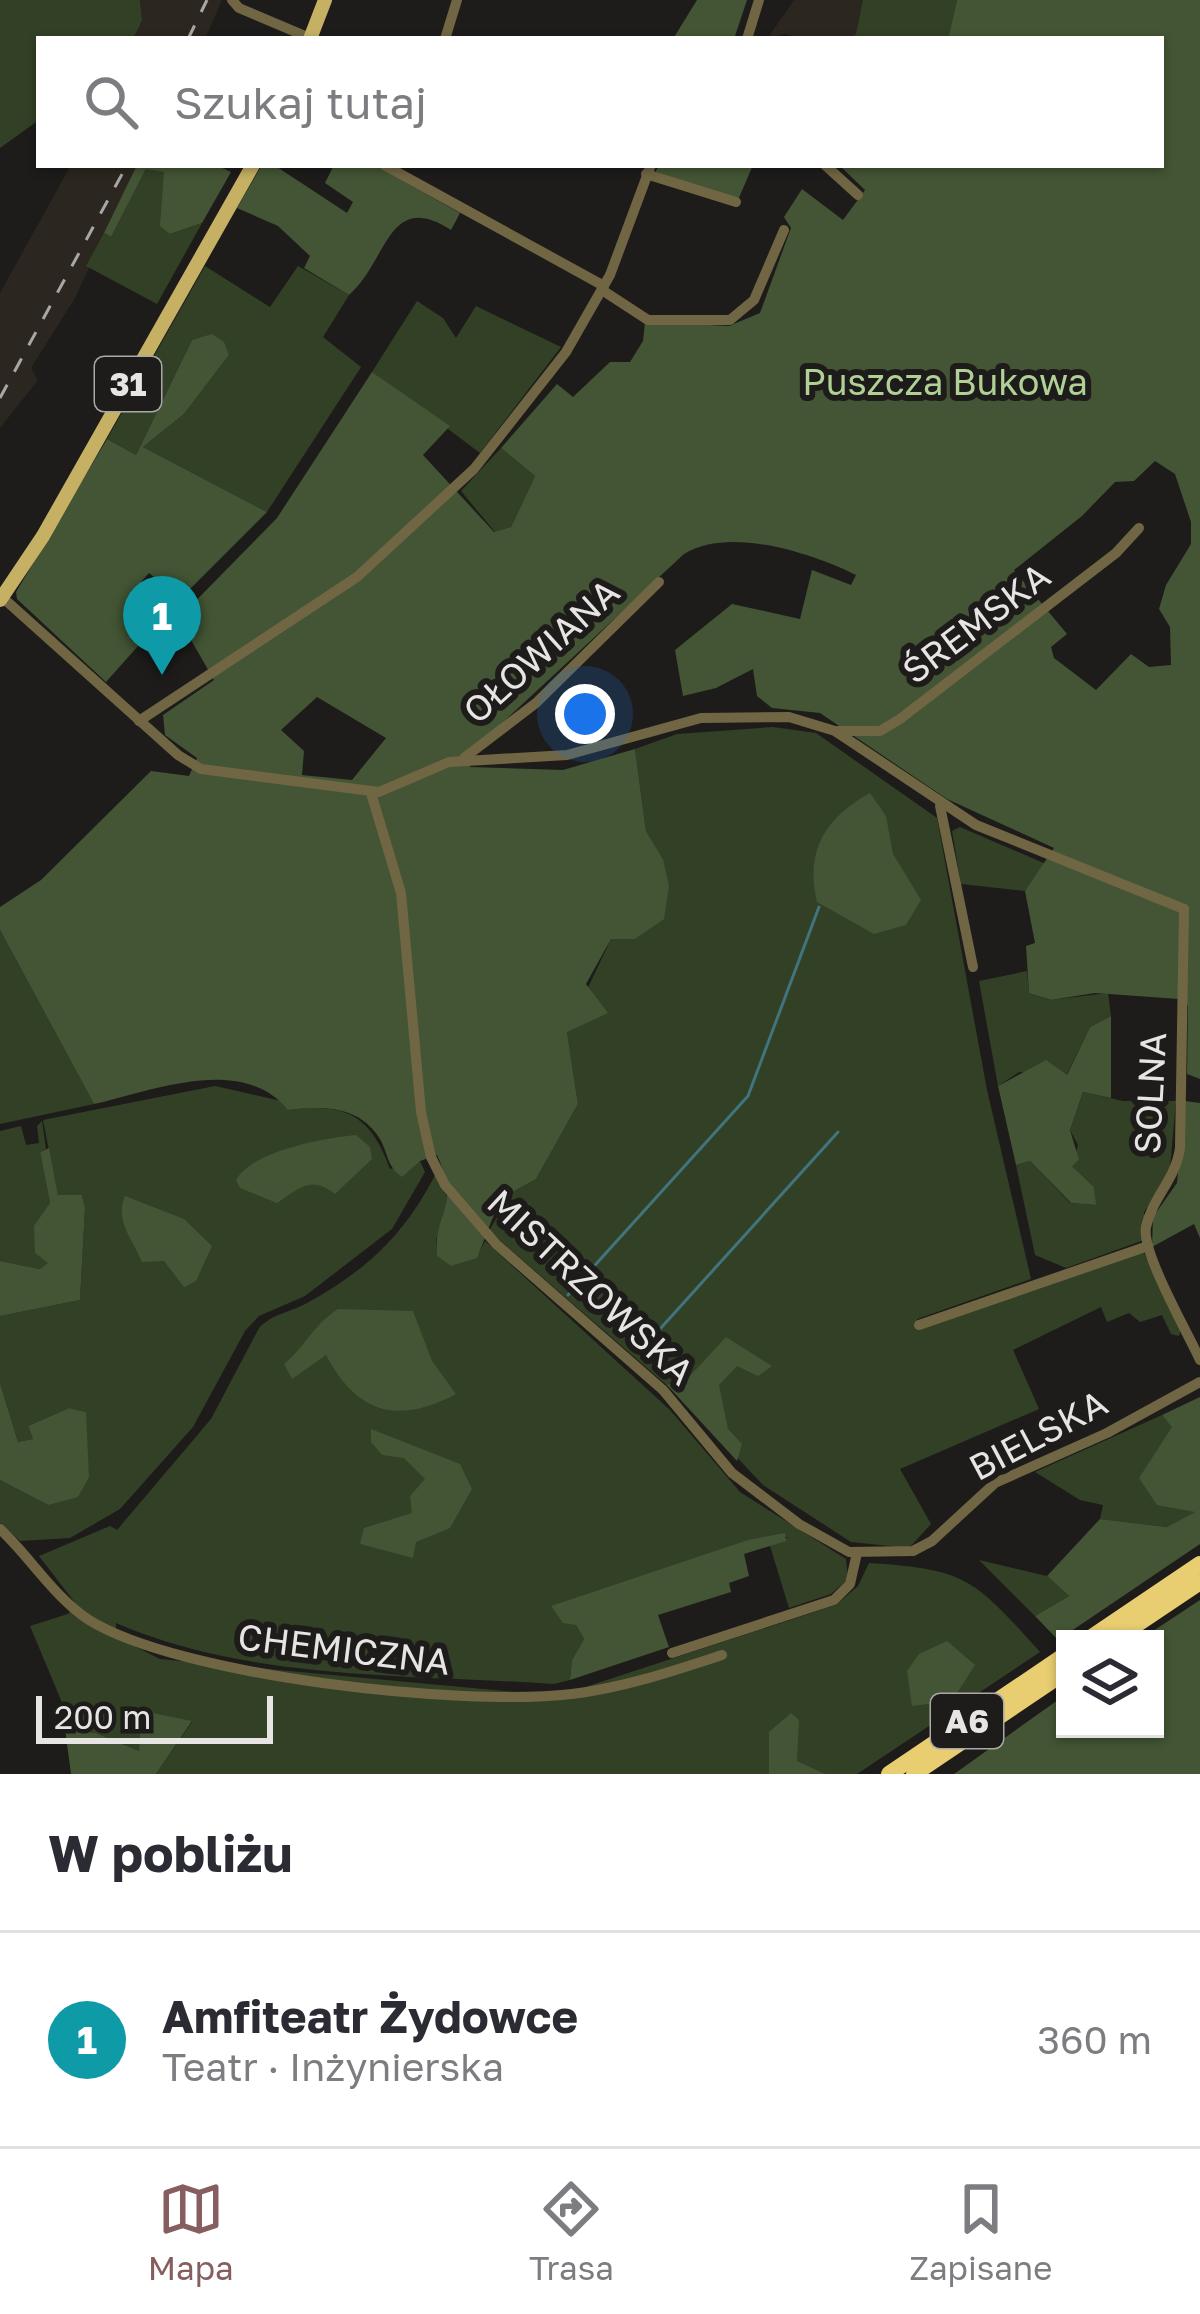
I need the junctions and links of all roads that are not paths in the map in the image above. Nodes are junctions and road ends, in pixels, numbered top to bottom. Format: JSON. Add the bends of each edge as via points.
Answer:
{"nodes":[{"id":1,"x":232,"y":0,"type":"edge"},
{"id":2,"x":325,"y":0,"type":"edge"},
{"id":3,"x":457,"y":0,"type":"edge"},
{"id":4,"x":759,"y":0,"type":"edge"},
{"id":5,"x":306,"y":36,"type":"edge"},
{"id":6,"x":311,"y":36,"type":"edge"},
{"id":7,"x":446,"y":36,"type":"edge"},
{"id":8,"x":748,"y":36,"type":"edge"},
{"id":9,"x":251,"y":168,"type":"edge"},
{"id":10,"x":390,"y":168,"type":"edge"},
{"id":11,"x":828,"y":168,"type":"edge"},
{"id":12,"x":649,"y":170,"type":"edge"},
{"id":13,"x":858,"y":195,"type":"dead end"},
{"id":14,"x":736,"y":202,"type":"dead end"},
{"id":15,"x":784,"y":230,"type":"dead end"},
{"id":16,"x":603,"y":288,"type":"junction"},
{"id":17,"x":1139,"y":528,"type":"dead end"},
{"id":18,"x":659,"y":582,"type":"dead end"},
{"id":19,"x":1,"y":598,"type":"edge"},
{"id":20,"x":139,"y":721,"type":"junction"},
{"id":21,"x":835,"y":731,"type":"junction"},
{"id":22,"x":461,"y":760,"type":"junction"},
{"id":23,"x":371,"y":793,"type":"junction"},
{"id":24,"x":940,"y":806,"type":"junction"},
{"id":25,"x":973,"y":967,"type":"dead end"},
{"id":26,"x":1148,"y":1246,"type":"junction"},
{"id":27,"x":919,"y":1325,"type":"dead end"},
{"id":28,"x":1200,"y":1360,"type":"edge"},
{"id":29,"x":1200,"y":1382,"type":"edge"},
{"id":30,"x":0,"y":1529,"type":"edge"},
{"id":31,"x":913,"y":1551,"type":"joint"},
{"id":32,"x":857,"y":1553,"type":"junction"},
{"id":33,"x":1200,"y":1564,"type":"edge"},
{"id":34,"x":1200,"y":1582,"type":"edge"},
{"id":35,"x":1102,"y":1630,"type":"edge"},
{"id":36,"x":1128,"y":1630,"type":"edge"},
{"id":37,"x":672,"y":1653,"type":"dead end"},
{"id":38,"x":722,"y":1655,"type":"dead end"},
{"id":39,"x":1054,"y":1674,"type":"edge"},
{"id":40,"x":889,"y":1774,"type":"edge"},
{"id":41,"x":914,"y":1774,"type":"edge"}],
"edges":[{"from":1,"to":5,"type":"street"},
{"from":2,"to":6,"type":"main road"},
{"from":3,"to":7,"type":"street"},
{"from":4,"to":8,"type":"street"},
{"from":9,"to":19,"type":"main road","number":"31"},
{"from":10,"to":16,"type":"street"},
{"from":11,"to":13,"type":"street"},
{"from":12,"to":14,"type":"street"},
{"from":12,"to":16,"type":"street"},
{"from":15,"to":16,"type":"street","via":[[754,300],[730,320],[648,320]]},
{"from":16,"to":20,"type":"street","via":[[529,404],[414,528],[357,577]]},
{"from":17,"to":21,"type":"street","name":"ŚREMSKA","via":[[900,719],[874,733]]},
{"from":18,"to":22,"type":"street","name":"OŁOWIANA","via":[[536,703]]},
{"from":19,"to":20,"type":"street"},
{"from":20,"to":23,"type":"street","via":[[201,769]]},
{"from":21,"to":22,"type":"street","via":[[770,715],[662,726],[567,755]]},
{"from":21,"to":24,"type":"street"},
{"from":22,"to":23,"type":"street"},
{"from":23,"to":32,"type":"street","name":"MISTRZOWSKA","via":[[404,914],[421,1112],[445,1185],[496,1244],[663,1390],[745,1484],[814,1535]]},
{"from":24,"to":25,"type":"street"},
{"from":24,"to":26,"type":"street","name":"SOLNA","via":[[1184,909],[1180,1148],[1148,1221]]},
{"from":26,"to":27,"type":"street"},
{"from":26,"to":28,"type":"street"},
{"from":29,"to":31,"type":"street","name":"BIELSKA","via":[[1000,1480]]},
{"from":30,"to":38,"type":"street","name":"CHEMICZNA","via":[[94,1623],[191,1658],[254,1670],[398,1692],[536,1697],[617,1686]]},
{"from":31,"to":32,"type":"street","name":"MISTRZOWSKA"},
{"from":32,"to":37,"type":"street","via":[[850,1584],[834,1600]]},
{"from":33,"to":35,"type":"highway"},
{"from":34,"to":36,"type":"highway"},
{"from":39,"to":40,"type":"highway","number":"A6"},
{"from":39,"to":41,"type":"highway","number":"A6"}]}
